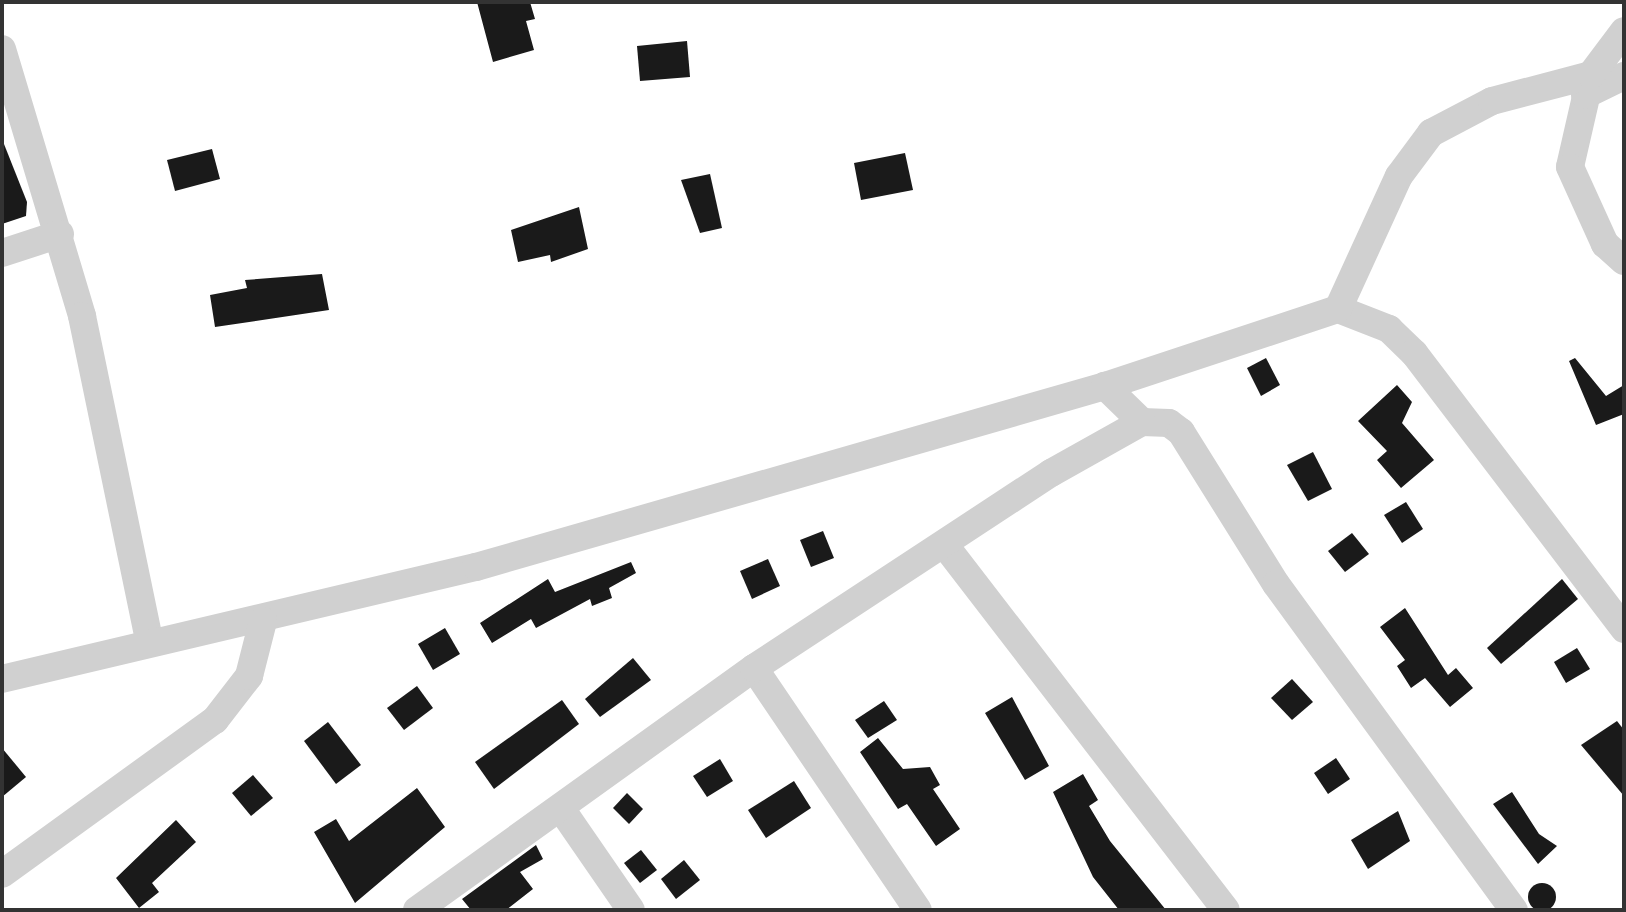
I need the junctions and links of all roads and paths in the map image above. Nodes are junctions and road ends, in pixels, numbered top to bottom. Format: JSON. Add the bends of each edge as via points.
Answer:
{"nodes":[{"id":1,"x":1624,"y":31,"type":"edge"},
{"id":2,"x":2,"y":49,"type":"edge"},
{"id":3,"x":1624,"y":76,"type":"edge"},
{"id":4,"x":1588,"y":86,"type":"junction"},
{"id":5,"x":60,"y":234,"type":"junction"},
{"id":6,"x":2,"y":253,"type":"edge"},
{"id":7,"x":1624,"y":261,"type":"edge"},
{"id":8,"x":1338,"y":309,"type":"junction"},
{"id":9,"x":1105,"y":386,"type":"junction"},
{"id":10,"x":1142,"y":422,"type":"junction"},
{"id":11,"x":944,"y":544,"type":"junction"},
{"id":12,"x":263,"y":621,"type":"junction"},
{"id":13,"x":1624,"y":629,"type":"edge"},
{"id":14,"x":149,"y":640,"type":"junction"},
{"id":15,"x":754,"y":668,"type":"junction"},
{"id":16,"x":2,"y":679,"type":"edge"},
{"id":17,"x":562,"y":810,"type":"junction"},
{"id":18,"x":2,"y":874,"type":"edge"},
{"id":19,"x":417,"y":910,"type":"edge"},
{"id":20,"x":631,"y":910,"type":"edge"},
{"id":21,"x":918,"y":910,"type":"edge"},
{"id":22,"x":1226,"y":910,"type":"edge"},
{"id":23,"x":1514,"y":910,"type":"edge"}],
"edges":[{"from":1,"to":4,"type":"street"},
{"from":2,"to":5,"type":"street"},
{"from":3,"to":4,"type":"street"},
{"from":4,"to":7,"type":"street","via":[[1570,167],[1605,244]]},
{"from":4,"to":8,"type":"street","via":[[1492,101],[1431,133],[1399,176]]},
{"from":5,"to":6,"type":"street"},
{"from":5,"to":14,"type":"street","via":[[111,437]]},
{"from":8,"to":9,"type":"street"},
{"from":8,"to":13,"type":"street","via":[[1389,329],[1414,353]]},
{"from":9,"to":10,"type":"street"},
{"from":9,"to":12,"type":"street"},
{"from":10,"to":11,"type":"street"},
{"from":10,"to":23,"type":"street","via":[[1169,423],[1181,432],[1276,584]]},
{"from":11,"to":15,"type":"street"},
{"from":11,"to":22,"type":"street"},
{"from":12,"to":14,"type":"street"},
{"from":12,"to":18,"type":"street","via":[[249,676],[215,720]]},
{"from":14,"to":16,"type":"street"},
{"from":15,"to":17,"type":"street"},
{"from":15,"to":21,"type":"street"},
{"from":17,"to":19,"type":"street"},
{"from":17,"to":20,"type":"street"}]}
